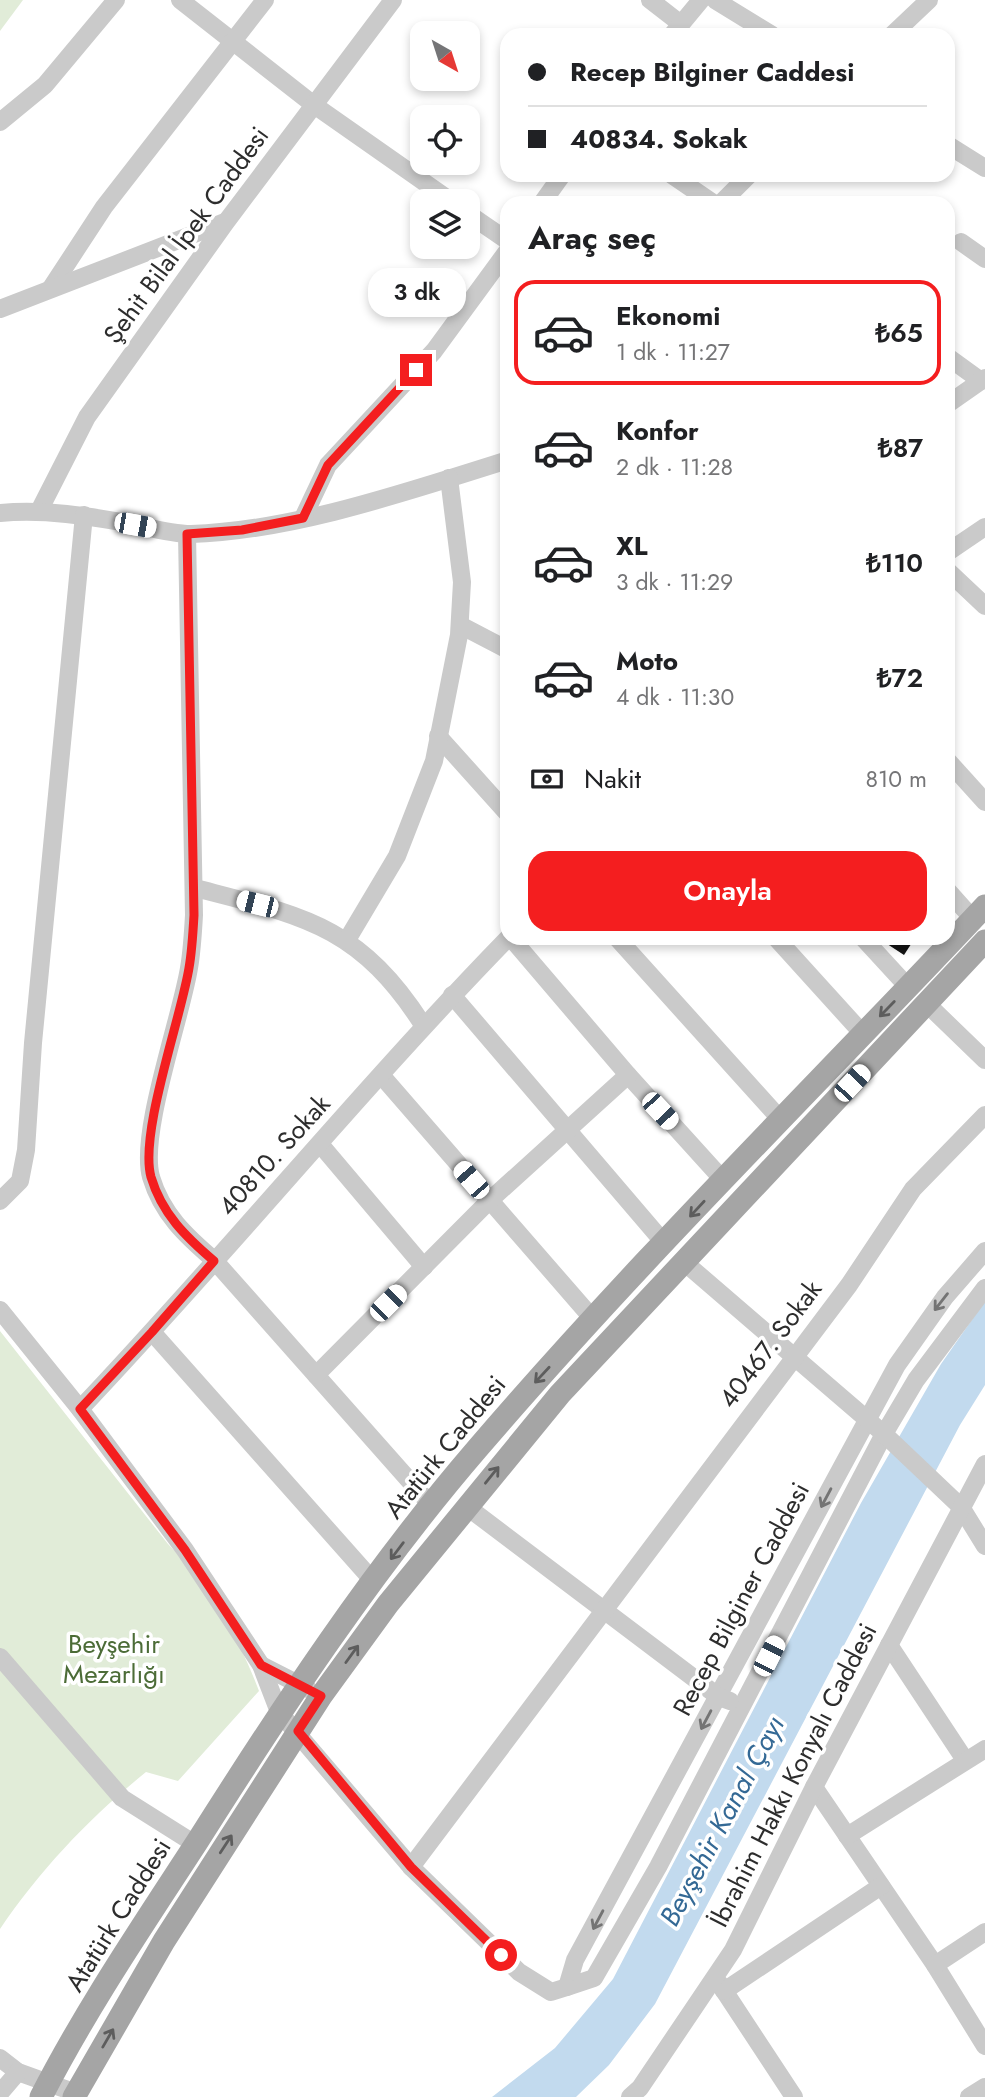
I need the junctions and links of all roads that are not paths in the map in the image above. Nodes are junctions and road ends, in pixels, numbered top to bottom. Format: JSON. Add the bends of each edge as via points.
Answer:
{"nodes":[{"id":1,"x":116,"y":0,"type":"edge"},
{"id":2,"x":180,"y":0,"type":"edge"},
{"id":3,"x":265,"y":0,"type":"edge"},
{"id":4,"x":650,"y":0,"type":"edge"},
{"id":5,"x":701,"y":0,"type":"edge"},
{"id":6,"x":715,"y":0,"type":"edge"},
{"id":7,"x":929,"y":0,"type":"edge"},
{"id":8,"x":388,"y":1,"type":"edge"},
{"id":9,"x":675,"y":28,"type":"edge"},
{"id":10,"x":679,"y":28,"type":"edge"},
{"id":11,"x":761,"y":28,"type":"edge"},
{"id":12,"x":899,"y":28,"type":"edge"},
{"id":13,"x":231,"y":40,"type":"junction"},
{"id":14,"x":314,"y":105,"type":"junction"},
{"id":15,"x":0,"y":122,"type":"edge"},
{"id":16,"x":955,"y":149,"type":"edge"},
{"id":17,"x":985,"y":167,"type":"edge"},
{"id":18,"x":682,"y":182,"type":"edge"},
{"id":19,"x":742,"y":182,"type":"edge"},
{"id":20,"x":434,"y":189,"type":"edge"},
{"id":21,"x":703,"y":196,"type":"edge"},
{"id":22,"x":728,"y":196,"type":"edge"},
{"id":23,"x":226,"y":222,"type":"junction"},
{"id":24,"x":480,"y":222,"type":"edge"},
{"id":25,"x":500,"y":236,"type":"edge"},
{"id":26,"x":961,"y":242,"type":"dead end"},
{"id":27,"x":985,"y":259,"type":"edge"},
{"id":28,"x":500,"y":261,"type":"edge"},
{"id":29,"x":51,"y":288,"type":"junction"},
{"id":30,"x":0,"y":309,"type":"edge"},
{"id":31,"x":955,"y":361,"type":"edge"},
{"id":32,"x":983,"y":379,"type":"edge"},
{"id":33,"x":955,"y":399,"type":"edge"},
{"id":34,"x":500,"y":462,"type":"edge"},
{"id":35,"x":449,"y":478,"type":"junction"},
{"id":36,"x":1,"y":510,"type":"edge"},
{"id":37,"x":39,"y":511,"type":"junction"},
{"id":38,"x":84,"y":515,"type":"junction"},
{"id":39,"x":303,"y":518,"type":"junction"},
{"id":40,"x":985,"y":527,"type":"edge"},
{"id":41,"x":187,"y":534,"type":"junction"},
{"id":42,"x":955,"y":547,"type":"edge"},
{"id":43,"x":955,"y":578,"type":"edge"},
{"id":44,"x":985,"y":606,"type":"edge"},
{"id":45,"x":460,"y":625,"type":"junction"},
{"id":46,"x":500,"y":646,"type":"edge"},
{"id":47,"x":438,"y":736,"type":"junction"},
{"id":48,"x":955,"y":769,"type":"edge"},
{"id":49,"x":985,"y":802,"type":"edge"},
{"id":50,"x":500,"y":805,"type":"edge"},
{"id":51,"x":195,"y":888,"type":"junction"},
{"id":52,"x":955,"y":896,"type":"edge"},
{"id":53,"x":979,"y":912,"type":"edge"},
{"id":54,"x":955,"y":938,"type":"edge"},
{"id":55,"x":347,"y":940,"type":"junction"},
{"id":56,"x":985,"y":941,"type":"edge"},
{"id":57,"x":502,"y":945,"type":"edge"},
{"id":58,"x":515,"y":945,"type":"edge"},
{"id":59,"x":623,"y":945,"type":"edge"},
{"id":60,"x":782,"y":945,"type":"edge"},
{"id":61,"x":869,"y":945,"type":"edge"},
{"id":62,"x":948,"y":945,"type":"edge"},
{"id":63,"x":908,"y":988,"type":"junction"},
{"id":64,"x":452,"y":995,"type":"junction"},
{"id":65,"x":926,"y":1003,"type":"junction"},
{"id":66,"x":423,"y":1025,"type":"junction"},
{"id":67,"x":863,"y":1034,"type":"junction"},
{"id":68,"x":985,"y":1060,"type":"edge"},
{"id":69,"x":380,"y":1075,"type":"junction"},
{"id":70,"x":628,"y":1075,"type":"junction"},
{"id":71,"x":985,"y":1115,"type":"edge"},
{"id":72,"x":781,"y":1120,"type":"junction"},
{"id":73,"x":568,"y":1130,"type":"junction"},
{"id":74,"x":320,"y":1144,"type":"junction"},
{"id":75,"x":724,"y":1181,"type":"junction"},
{"id":76,"x":0,"y":1201,"type":"edge"},
{"id":77,"x":489,"y":1201,"type":"junction"},
{"id":78,"x":665,"y":1244,"type":"junction"},
{"id":79,"x":985,"y":1251,"type":"edge"},
{"id":80,"x":214,"y":1261,"type":"junction"},
{"id":81,"x":684,"y":1262,"type":"junction"},
{"id":82,"x":424,"y":1267,"type":"junction"},
{"id":83,"x":985,"y":1288,"type":"edge"},
{"id":84,"x":0,"y":1310,"type":"edge"},
{"id":85,"x":593,"y":1319,"type":"junction"},
{"id":86,"x":152,"y":1332,"type":"junction"},
{"id":87,"x":793,"y":1355,"type":"junction"},
{"id":88,"x":316,"y":1375,"type":"junction"},
{"id":89,"x":80,"y":1409,"type":"junction"},
{"id":90,"x":868,"y":1420,"type":"junction"},
{"id":91,"x":884,"y":1434,"type":"junction"},
{"id":92,"x":985,"y":1464,"type":"edge"},
{"id":93,"x":431,"y":1505,"type":"junction"},
{"id":94,"x":466,"y":1506,"type":"junction"},
{"id":95,"x":961,"y":1507,"type":"junction"},
{"id":96,"x":985,"y":1546,"type":"edge"},
{"id":97,"x":374,"y":1582,"type":"junction"},
{"id":98,"x":603,"y":1611,"type":"junction"},
{"id":99,"x":889,"y":1645,"type":"junction"},
{"id":100,"x":0,"y":1657,"type":"edge"},
{"id":101,"x":261,"y":1665,"type":"junction"},
{"id":102,"x":298,"y":1684,"type":"junction"},
{"id":103,"x":321,"y":1696,"type":"junction"},
{"id":104,"x":719,"y":1697,"type":"junction"},
{"id":105,"x":743,"y":1706,"type":"junction"},
{"id":106,"x":279,"y":1712,"type":"junction"},
{"id":107,"x":298,"y":1731,"type":"junction"},
{"id":108,"x":985,"y":1749,"type":"edge"},
{"id":109,"x":965,"y":1760,"type":"junction"},
{"id":110,"x":814,"y":1787,"type":"junction"},
{"id":111,"x":847,"y":1836,"type":"junction"},
{"id":112,"x":195,"y":1844,"type":"junction"},
{"id":113,"x":411,"y":1867,"type":"junction"},
{"id":114,"x":881,"y":1886,"type":"junction"},
{"id":115,"x":985,"y":1932,"type":"edge"},
{"id":116,"x":935,"y":1965,"type":"junction"},
{"id":117,"x":720,"y":1984,"type":"junction"},
{"id":118,"x":567,"y":1987,"type":"junction"},
{"id":119,"x":985,"y":2046,"type":"edge"},
{"id":120,"x":0,"y":2058,"type":"edge"},
{"id":121,"x":19,"y":2072,"type":"junction"},
{"id":122,"x":985,"y":2087,"type":"edge"},
{"id":123,"x":45,"y":2091,"type":"edge"},
{"id":124,"x":0,"y":2093,"type":"edge"},
{"id":125,"x":75,"y":2095,"type":"edge"},
{"id":126,"x":630,"y":2097,"type":"edge"},
{"id":127,"x":794,"y":2097,"type":"edge"},
{"id":128,"x":969,"y":2097,"type":"edge"}],
"edges":[{"from":1,"to":15,"type":"street","via":[[46,85]]},
{"from":2,"to":13,"type":"street"},
{"from":3,"to":13,"type":"street"},
{"from":4,"to":9,"type":"street"},
{"from":5,"to":10,"type":"street"},
{"from":6,"to":11,"type":"street"},
{"from":7,"to":12,"type":"street"},
{"from":8,"to":14,"type":"street","name":"Şehit Bilal İpek Caddesi"},
{"from":13,"to":14,"type":"street"},
{"from":13,"to":29,"type":"street","via":[[104,207]]},
{"from":14,"to":20,"type":"street"},
{"from":14,"to":23,"type":"street","name":"Şehit Bilal İpek Caddesi"},
{"from":16,"to":17,"type":"street"},
{"from":18,"to":21,"type":"street"},
{"from":19,"to":22,"type":"street"},
{"from":23,"to":29,"type":"street"},
{"from":23,"to":37,"type":"street","name":"Şehit Bilal İpek Caddesi","via":[[87,417]]},
{"from":24,"to":25,"type":"street"},
{"from":26,"to":27,"type":"street"},
{"from":28,"to":39,"type":"street","via":[[434,351],[328,465]]},
{"from":29,"to":30,"type":"street"},
{"from":31,"to":32,"type":"street"},
{"from":32,"to":33,"type":"street"},
{"from":34,"to":35,"type":"street"},
{"from":35,"to":39,"type":"street"},
{"from":35,"to":45,"type":"street","via":[[462,582]]},
{"from":36,"to":37,"type":"street"},
{"from":37,"to":38,"type":"street"},
{"from":38,"to":41,"type":"street"},
{"from":38,"to":76,"type":"street","via":[[26,1150],[20,1181]]},
{"from":39,"to":41,"type":"street","via":[[242,530]]},
{"from":40,"to":42,"type":"street"},
{"from":41,"to":51,"type":"street"},
{"from":43,"to":44,"type":"street"},
{"from":45,"to":46,"type":"street"},
{"from":45,"to":47,"type":"street"},
{"from":47,"to":50,"type":"street"},
{"from":47,"to":55,"type":"street","via":[[397,856]]},
{"from":48,"to":49,"type":"street"},
{"from":51,"to":55,"type":"street","via":[[309,919]]},
{"from":51,"to":80,"type":"street","via":[[189,968],[156,1106],[150,1175],[179,1230]]},
{"from":52,"to":53,"type":"street"},
{"from":53,"to":54,"type":"main road","name":"Atatürk Caddesi"},
{"from":55,"to":66,"type":"street","via":[[384,972]]},
{"from":56,"to":65,"type":"main road","name":"Atatürk Caddesi"},
{"from":57,"to":64,"type":"street","name":"40810. Sokak"},
{"from":58,"to":70,"type":"street"},
{"from":59,"to":72,"type":"street"},
{"from":60,"to":67,"type":"street"},
{"from":61,"to":63,"type":"street"},
{"from":62,"to":63,"type":"main road","name":"Atatürk Caddesi"},
{"from":63,"to":67,"type":"main road","name":"Atatürk Caddesi","one_way":true},
{"from":64,"to":66,"type":"street","name":"40810. Sokak"},
{"from":64,"to":73,"type":"street"},
{"from":65,"to":68,"type":"street"},
{"from":65,"to":81,"type":"main road","name":"Atatürk Caddesi"},
{"from":66,"to":69,"type":"street","name":"40810. Sokak"},
{"from":67,"to":72,"type":"main road","name":"Atatürk Caddesi"},
{"from":69,"to":74,"type":"street","name":"40810. Sokak"},
{"from":69,"to":77,"type":"street"},
{"from":70,"to":73,"type":"street"},
{"from":70,"to":75,"type":"street"},
{"from":71,"to":87,"type":"street","name":"40467. Sokak","via":[[912,1189],[849,1284]]},
{"from":72,"to":75,"type":"main road","name":"Atatürk Caddesi"},
{"from":73,"to":77,"type":"street"},
{"from":73,"to":78,"type":"street"},
{"from":74,"to":80,"type":"street","name":"40810. Sokak"},
{"from":74,"to":82,"type":"street"},
{"from":75,"to":78,"type":"main road","name":"Atatürk Caddesi","one_way":true},
{"from":77,"to":82,"type":"street"},
{"from":77,"to":85,"type":"street"},
{"from":78,"to":85,"type":"main road","name":"Atatürk Caddesi"},
{"from":79,"to":90,"type":"street","name":"Recep Bilginer Caddesi","one_way":true,"via":[[917,1334]]},
{"from":80,"to":86,"type":"street","name":"40810. Sokak"},
{"from":80,"to":88,"type":"street"},
{"from":81,"to":87,"type":"street"},
{"from":94,"to":81,"type":"main road","name":"Atatürk Caddesi","one_way":true,"via":[[560,1394]]},
{"from":82,"to":88,"type":"street"},
{"from":83,"to":91,"type":"street","name":"Recep Bilginer Caddesi","via":[[916,1380]]},
{"from":84,"to":89,"type":"street"},
{"from":85,"to":93,"type":"main road","name":"Atatürk Caddesi","one_way":true},
{"from":86,"to":89,"type":"street","name":"40810. Sokak"},
{"from":86,"to":97,"type":"street"},
{"from":87,"to":90,"type":"street"},
{"from":87,"to":98,"type":"street","name":"40467. Sokak"},
{"from":88,"to":93,"type":"street"},
{"from":89,"to":101,"type":"street","via":[[185,1550]]},
{"from":90,"to":91,"type":"street"},
{"from":90,"to":104,"type":"street","name":"Recep Bilginer Caddesi","one_way":true},
{"from":91,"to":95,"type":"street"},
{"from":91,"to":105,"type":"street","name":"Recep Bilginer Caddesi"},
{"from":92,"to":95,"type":"street","name":"İbrahim Hakkı Konyalı Caddesi"},
{"from":93,"to":97,"type":"main road","name":"Atatürk Caddesi","one_way":true},
{"from":94,"to":98,"type":"street"},
{"from":103,"to":94,"type":"main road","name":"Atatürk Caddesi","one_way":true},
{"from":95,"to":96,"type":"street"},
{"from":95,"to":99,"type":"street","name":"İbrahim Hakkı Konyalı Caddesi"},
{"from":97,"to":102,"type":"main road","name":"Atatürk Caddesi"},
{"from":98,"to":104,"type":"street"},
{"from":98,"to":113,"type":"street","name":"40467. Sokak"},
{"from":99,"to":109,"type":"street"},
{"from":99,"to":110,"type":"street","name":"İbrahim Hakkı Konyalı Caddesi"},
{"from":100,"to":112,"type":"street","via":[[122,1798]]},
{"from":101,"to":102,"type":"street"},
{"from":101,"to":106,"type":"street"},
{"from":102,"to":103,"type":"street"},
{"from":102,"to":106,"type":"main road","name":"Atatürk Caddesi"},
{"from":103,"to":107,"type":"main road","name":"Atatürk Caddesi"},
{"from":104,"to":105,"type":"street"},
{"from":104,"to":118,"type":"street","name":"Recep Bilginer Caddesi","one_way":true,"via":[[575,1960]]},
{"from":105,"to":118,"type":"street","name":"Recep Bilginer Caddesi","via":[[594,1978]]},
{"from":106,"to":107,"type":"street"},
{"from":106,"to":112,"type":"main road","name":"Atatürk Caddesi"},
{"from":107,"to":113,"type":"street"},
{"from":125,"to":107,"type":"main road","name":"Atatürk Caddesi","one_way":true,"via":[[164,1941]]},
{"from":108,"to":109,"type":"street"},
{"from":109,"to":111,"type":"street"},
{"from":110,"to":111,"type":"street"},
{"from":110,"to":117,"type":"street","name":"İbrahim Hakkı Konyalı Caddesi"},
{"from":111,"to":114,"type":"street"},
{"from":112,"to":123,"type":"main road","name":"Atatürk Caddesi"},
{"from":113,"to":118,"type":"street","via":[[519,1972],[551,1992]]},
{"from":114,"to":116,"type":"street"},
{"from":114,"to":117,"type":"street"},
{"from":115,"to":116,"type":"street"},
{"from":116,"to":119,"type":"street"},
{"from":117,"to":126,"type":"street","name":"İbrahim Hakkı Konyalı Caddesi"},
{"from":117,"to":127,"type":"street"},
{"from":120,"to":121,"type":"street"},
{"from":121,"to":123,"type":"street"},
{"from":121,"to":124,"type":"street"},
{"from":122,"to":128,"type":"street"},
{"from":123,"to":125,"type":"street"}]}
